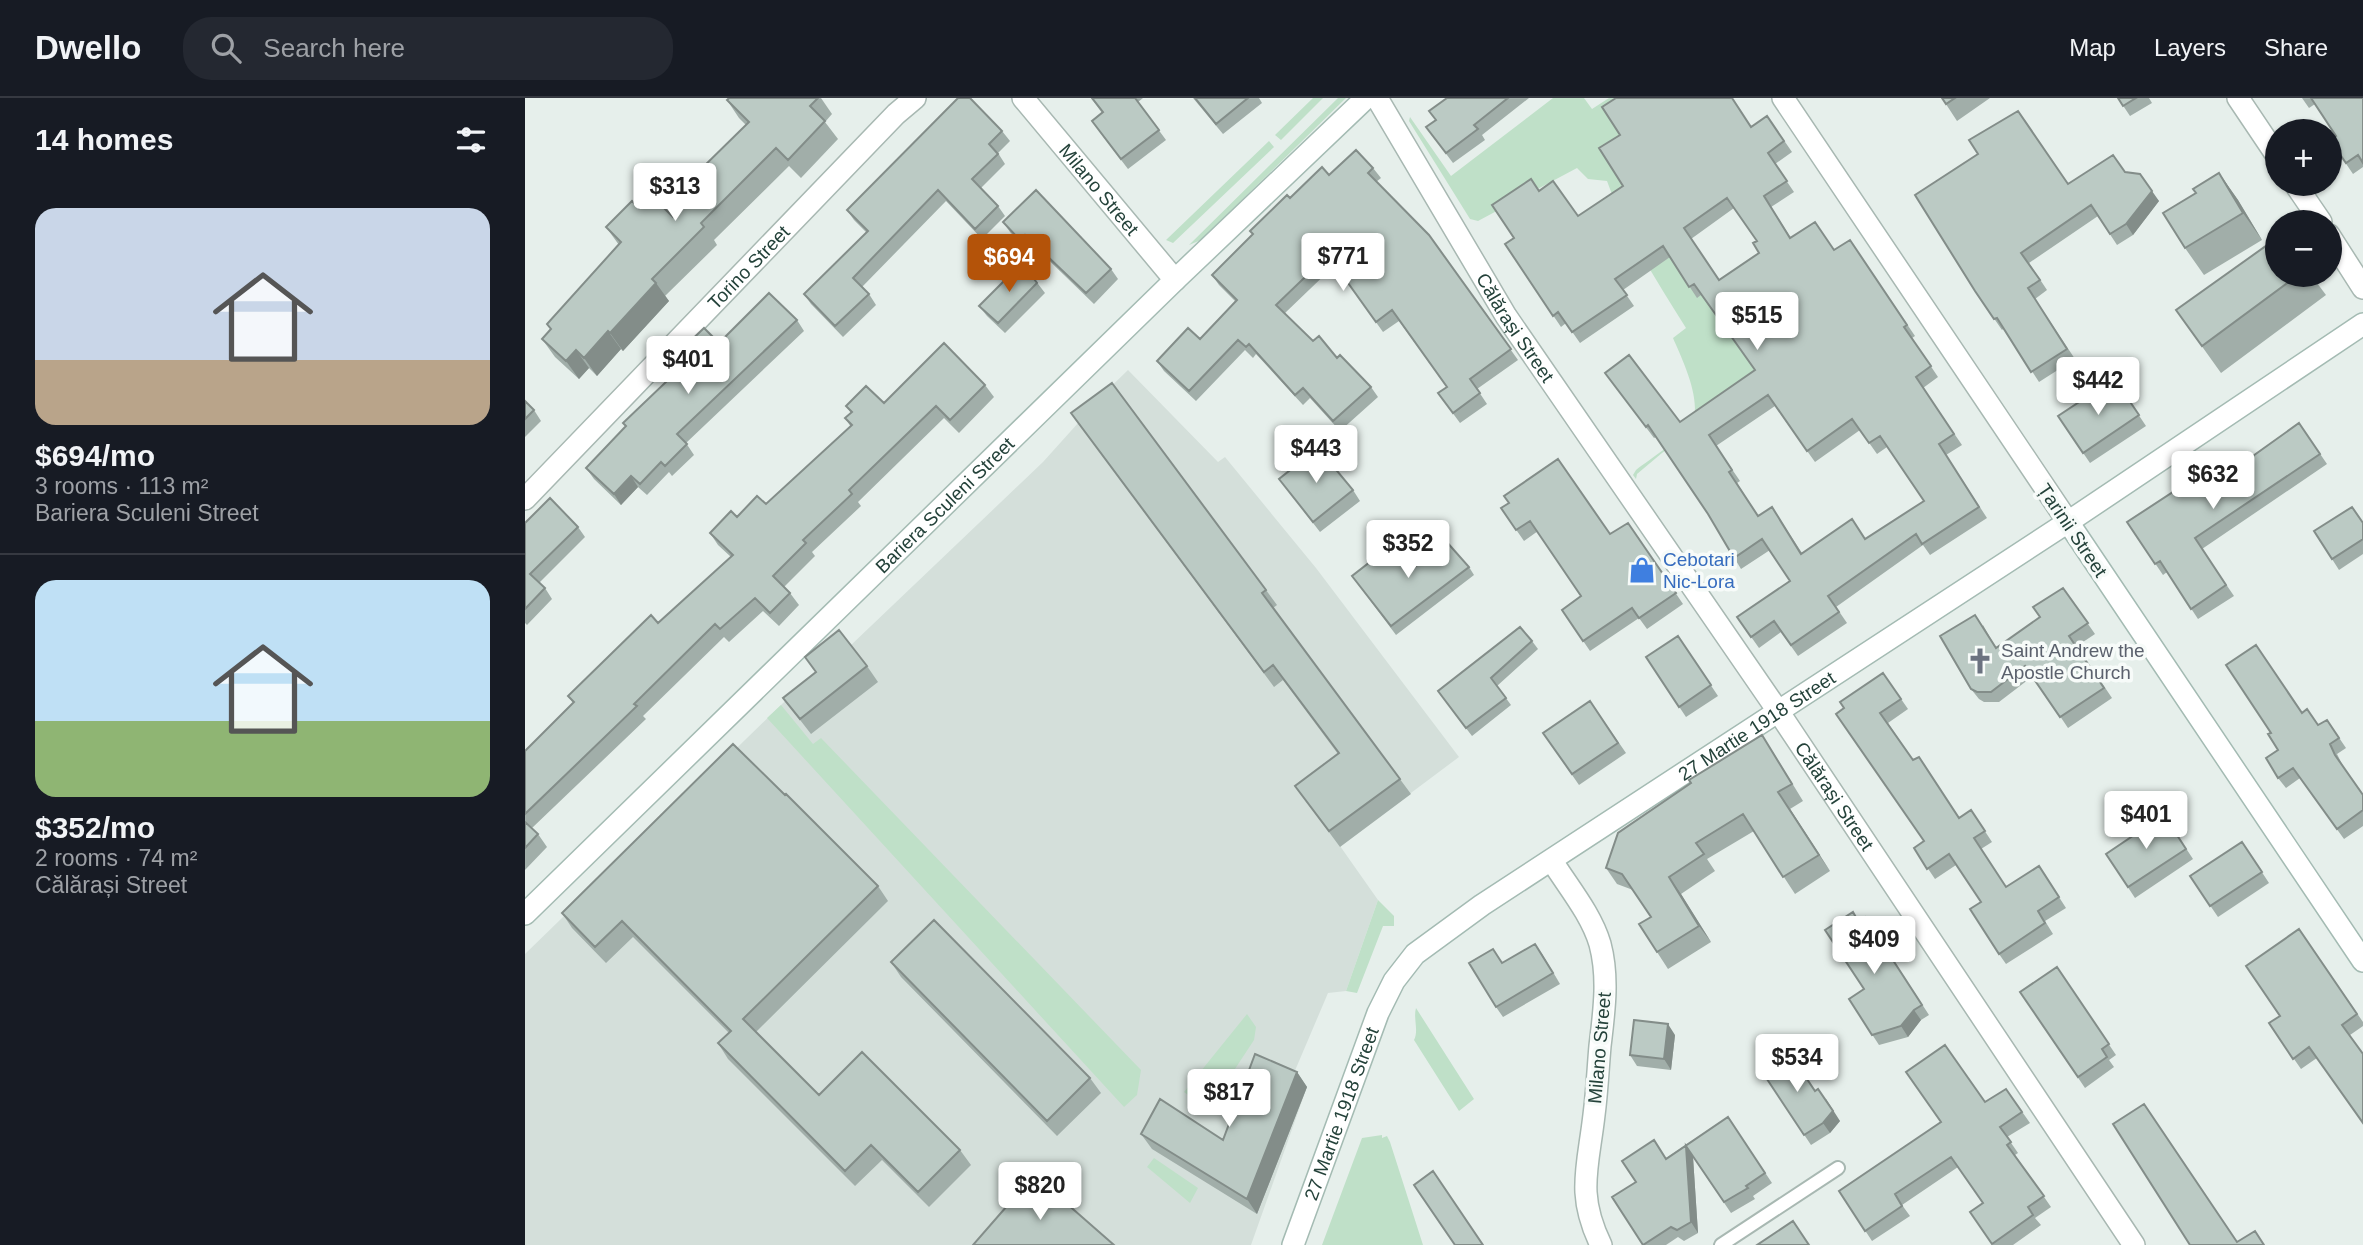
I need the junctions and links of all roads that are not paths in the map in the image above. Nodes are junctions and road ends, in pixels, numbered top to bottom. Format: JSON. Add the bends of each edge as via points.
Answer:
{"nodes":[{"id":1,"x":915,"y":98,"type":"edge"},
{"id":2,"x":1023,"y":98,"type":"edge"},
{"id":3,"x":1366,"y":98,"type":"edge"},
{"id":4,"x":1377,"y":98,"type":"edge"},
{"id":5,"x":1783,"y":98,"type":"edge"},
{"id":6,"x":2238,"y":98,"type":"edge"},
{"id":7,"x":2265,"y":138,"type":"edge"},
{"id":8,"x":2342,"y":255,"type":"edge"},
{"id":9,"x":1175,"y":280,"type":"junction"},
{"id":10,"x":2363,"y":288,"type":"edge"},
{"id":11,"x":2363,"y":324,"type":"edge"},
{"id":12,"x":525,"y":499,"type":"edge"},
{"id":13,"x":2069,"y":522,"type":"junction"},
{"id":14,"x":1778,"y":711,"type":"junction"},
{"id":15,"x":1552,"y":861,"type":"junction"},
{"id":16,"x":525,"y":914,"type":"edge"},
{"id":17,"x":2363,"y":961,"type":"edge"},
{"id":18,"x":1838,"y":1168,"type":"dead end"},
{"id":19,"x":1293,"y":1245,"type":"edge"},
{"id":20,"x":1601,"y":1245,"type":"edge"},
{"id":21,"x":1721,"y":1245,"type":"edge"},
{"id":22,"x":2134,"y":1245,"type":"edge"}],
"edges":[{"from":1,"to":12,"type":"street","name":"Torino Street"},
{"from":2,"to":9,"type":"street","name":"Milano Street"},
{"from":3,"to":9,"type":"street","name":"Bariera Sculeni Street"},
{"from":4,"to":14,"type":"street","name":"Călărași Street","via":[[1506,316]]},
{"from":5,"to":13,"type":"street","name":"Țarinii Street"},
{"from":6,"to":7,"type":"street"},
{"from":8,"to":10,"type":"street"},
{"from":9,"to":16,"type":"street","name":"Bariera Sculeni Street"},
{"from":11,"to":13,"type":"street","name":"27 Martie 1918 Street"},
{"from":13,"to":14,"type":"street","name":"27 Martie 1918 Street"},
{"from":13,"to":17,"type":"street","name":"Țarinii Street"},
{"from":14,"to":15,"type":"street","name":"27 Martie 1918 Street"},
{"from":14,"to":22,"type":"street","name":"Călărași Street"},
{"from":15,"to":19,"type":"street","name":"27 Martie 1918 Street","via":[[1415,954],[1394,981],[1363,1051]]},
{"from":15,"to":20,"type":"street","name":"Milano Street","via":[[1588,916],[1604,966],[1605,998],[1584,1184],[1591,1224]]},
{"from":18,"to":21,"type":"lane"}]}
